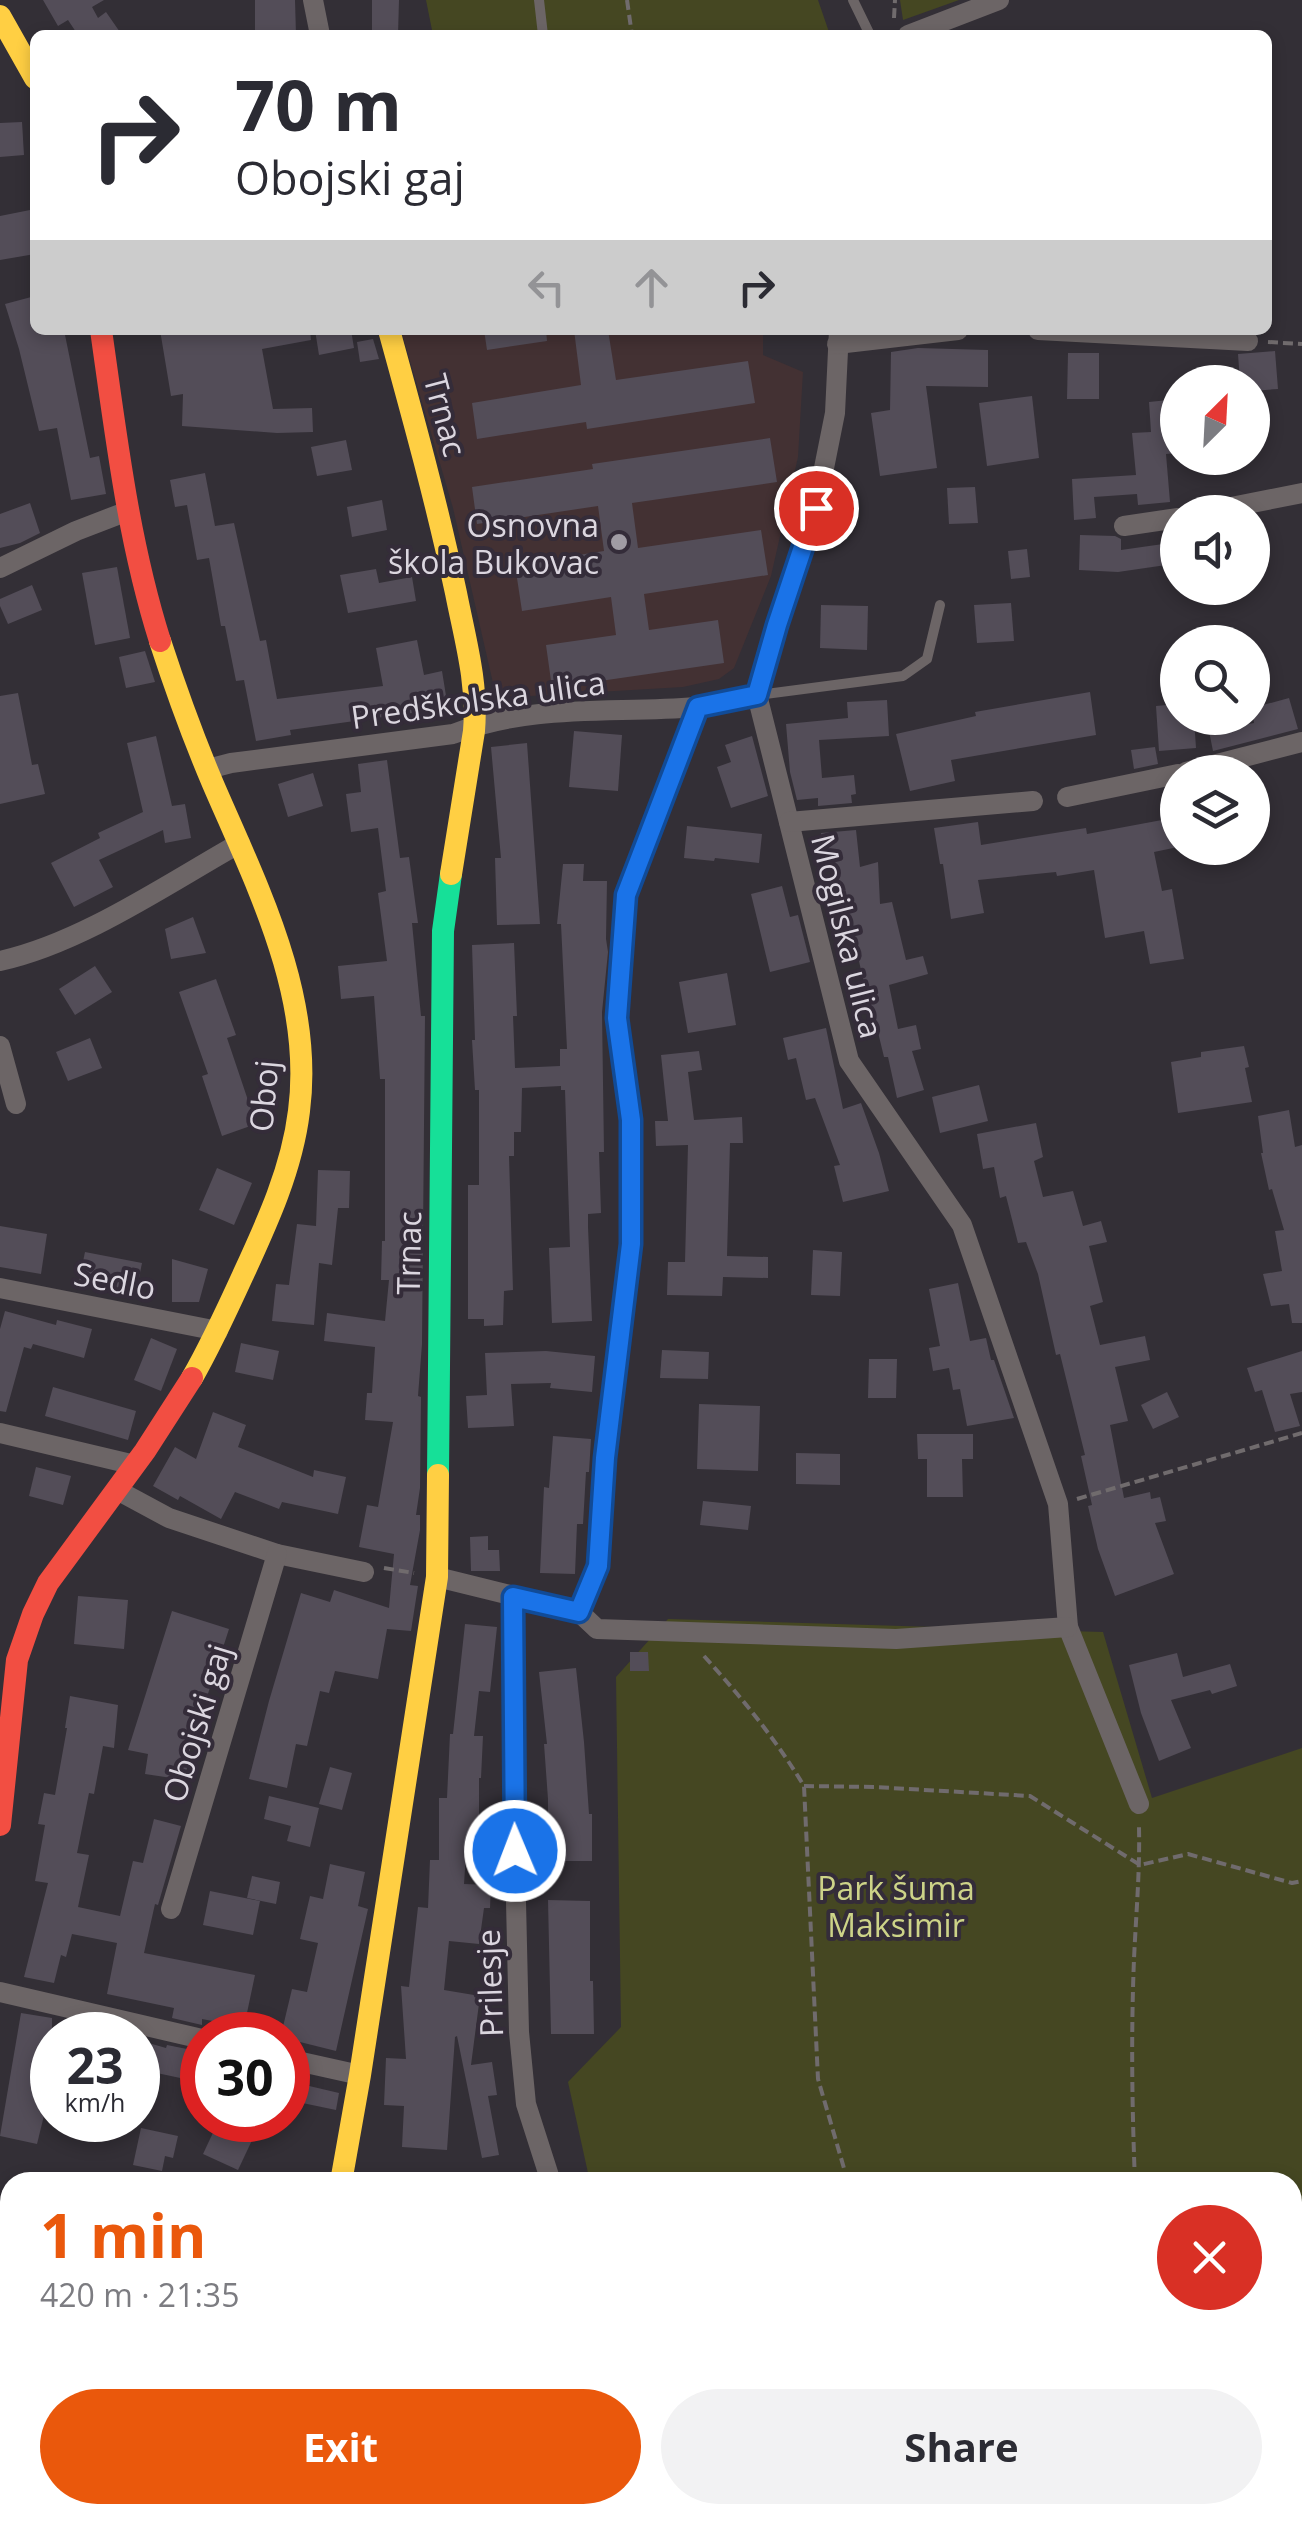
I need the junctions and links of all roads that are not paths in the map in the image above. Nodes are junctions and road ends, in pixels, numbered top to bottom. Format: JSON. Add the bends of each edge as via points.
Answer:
{"nodes":[{"id":1,"x":313,"y":0,"type":"edge"},
{"id":2,"x":538,"y":0,"type":"edge"},
{"id":3,"x":853,"y":0,"type":"edge"},
{"id":4,"x":999,"y":0,"type":"edge"},
{"id":5,"x":0,"y":16,"type":"edge"},
{"id":6,"x":900,"y":29,"type":"edge"},
{"id":7,"x":319,"y":30,"type":"edge"},
{"id":8,"x":542,"y":30,"type":"edge"},
{"id":9,"x":868,"y":30,"type":"edge"},
{"id":10,"x":30,"y":69,"type":"edge"},
{"id":11,"x":102,"y":335,"type":"edge"},
{"id":12,"x":391,"y":335,"type":"edge"},
{"id":13,"x":872,"y":335,"type":"edge"},
{"id":14,"x":1133,"y":335,"type":"edge"},
{"id":15,"x":838,"y":337,"type":"edge"},
{"id":16,"x":1248,"y":341,"type":"road end"},
{"id":17,"x":1302,"y":493,"type":"edge"},
{"id":18,"x":1270,"y":499,"type":"edge"},
{"id":19,"x":128,"y":511,"type":"junction"},
{"id":20,"x":1160,"y":521,"type":"edge"},
{"id":21,"x":1124,"y":526,"type":"dead end"},
{"id":22,"x":0,"y":568,"type":"edge"},
{"id":23,"x":940,"y":605,"type":"dead end"},
{"id":24,"x":757,"y":695,"type":"junction"},
{"id":25,"x":698,"y":707,"type":"junction"},
{"id":26,"x":476,"y":725,"type":"junction"},
{"id":27,"x":1302,"y":742,"type":"edge"},
{"id":28,"x":1252,"y":755,"type":"edge"},
{"id":29,"x":208,"y":769,"type":"junction"},
{"id":30,"x":1160,"y":778,"type":"edge"},
{"id":31,"x":1067,"y":797,"type":"dead end"},
{"id":32,"x":1033,"y":801,"type":"dead end"},
{"id":33,"x":788,"y":822,"type":"junction"},
{"id":34,"x":240,"y":843,"type":"junction"},
{"id":35,"x":0,"y":961,"type":"edge"},
{"id":36,"x":0,"y":1046,"type":"edge"},
{"id":37,"x":16,"y":1104,"type":"dead end"},
{"id":38,"x":0,"y":1288,"type":"edge"},
{"id":39,"x":218,"y":1331,"type":"junction"},
{"id":40,"x":0,"y":1433,"type":"edge"},
{"id":41,"x":135,"y":1465,"type":"junction"},
{"id":42,"x":117,"y":1490,"type":"junction"},
{"id":43,"x":278,"y":1554,"type":"junction"},
{"id":44,"x":364,"y":1572,"type":"road end"},
{"id":45,"x":437,"y":1577,"type":"junction"},
{"id":46,"x":513,"y":1597,"type":"junction"},
{"id":47,"x":579,"y":1612,"type":"junction"},
{"id":48,"x":1068,"y":1626,"type":"junction"},
{"id":49,"x":9,"y":1659,"type":"edge"},
{"id":50,"x":3,"y":1774,"type":"edge"},
{"id":51,"x":1139,"y":1804,"type":"road end"},
{"id":52,"x":0,"y":1825,"type":"edge"},
{"id":53,"x":172,"y":1909,"type":"dead end"},
{"id":54,"x":0,"y":1992,"type":"edge"},
{"id":55,"x":180,"y":2034,"type":"edge"},
{"id":56,"x":310,"y":2063,"type":"edge"},
{"id":57,"x":360,"y":2075,"type":"junction"},
{"id":58,"x":342,"y":2172,"type":"edge"},
{"id":59,"x":548,"y":2172,"type":"edge"}],
"edges":[{"from":1,"to":7,"type":"street"},
{"from":2,"to":8,"type":"lane"},
{"from":3,"to":9,"type":"lane"},
{"from":4,"to":6,"type":"street"},
{"from":5,"to":10,"type":"street"},
{"from":11,"to":19,"type":"street","name":"Oboj"},
{"from":12,"to":26,"type":"street","name":"Trnac","via":[[440,512],[476,691]]},
{"from":13,"to":15,"type":"street","name":"Mogilska ulica"},
{"from":14,"to":16,"type":"street"},
{"from":15,"to":24,"type":"street","name":"Mogilska ulica","via":[[835,413],[816,508]]},
{"from":17,"to":18,"type":"street"},
{"from":19,"to":22,"type":"street"},
{"from":19,"to":29,"type":"street","name":"Oboj","via":[[150,612]]},
{"from":20,"to":21,"type":"street"},
{"from":23,"to":24,"type":"lane","via":[[927,659],[903,676]]},
{"from":24,"to":25,"type":"street","name":"Predškolska ulica"},
{"from":24,"to":33,"type":"street","name":"Mogilska ulica"},
{"from":25,"to":26,"type":"street","name":"Predškolska ulica","via":[[594,709]]},
{"from":25,"to":47,"type":"street","via":[[626,895],[617,1018],[631,1120],[631,1244],[598,1566]]},
{"from":26,"to":29,"type":"street","name":"Predškolska ulica","via":[[453,734]]},
{"from":26,"to":45,"type":"street","name":"Trnac","via":[[443,931]]},
{"from":27,"to":28,"type":"street"},
{"from":29,"to":34,"type":"street","name":"Oboj"},
{"from":30,"to":31,"type":"street"},
{"from":32,"to":33,"type":"street"},
{"from":33,"to":48,"type":"street","name":"Mogilska ulica","via":[[849,1062],[962,1225],[1058,1504]]},
{"from":34,"to":35,"type":"street","via":[[103,920]]},
{"from":34,"to":39,"type":"street","name":"Oboj","via":[[298,1022],[300,1107],[271,1214]]},
{"from":36,"to":37,"type":"street"},
{"from":38,"to":39,"type":"street","name":"Sedlo"},
{"from":39,"to":41,"type":"street","name":"Oboj"},
{"from":40,"to":41,"type":"street"},
{"from":41,"to":42,"type":"street","name":"Oboj"},
{"from":42,"to":43,"type":"street","via":[[169,1518]]},
{"from":42,"to":49,"type":"street","name":"Oboj","via":[[48,1583]]},
{"from":43,"to":44,"type":"street"},
{"from":43,"to":53,"type":"street","name":"Obojski gaj"},
{"from":45,"to":46,"type":"street"},
{"from":45,"to":57,"type":"street","name":"Trnac"},
{"from":46,"to":47,"type":"street"},
{"from":46,"to":59,"type":"street","name":"Prilesje","via":[[520,2032],[526,2104]]},
{"from":47,"to":48,"type":"street","via":[[597,1630],[684,1633],[896,1639]]},
{"from":48,"to":51,"type":"street","name":"Mogilska ulica"},
{"from":49,"to":50,"type":"street","name":"Oboj"},
{"from":50,"to":52,"type":"street","name":"Oboj"},
{"from":54,"to":55,"type":"street"},
{"from":56,"to":57,"type":"street"},
{"from":57,"to":58,"type":"street","name":"Trnac"}]}
